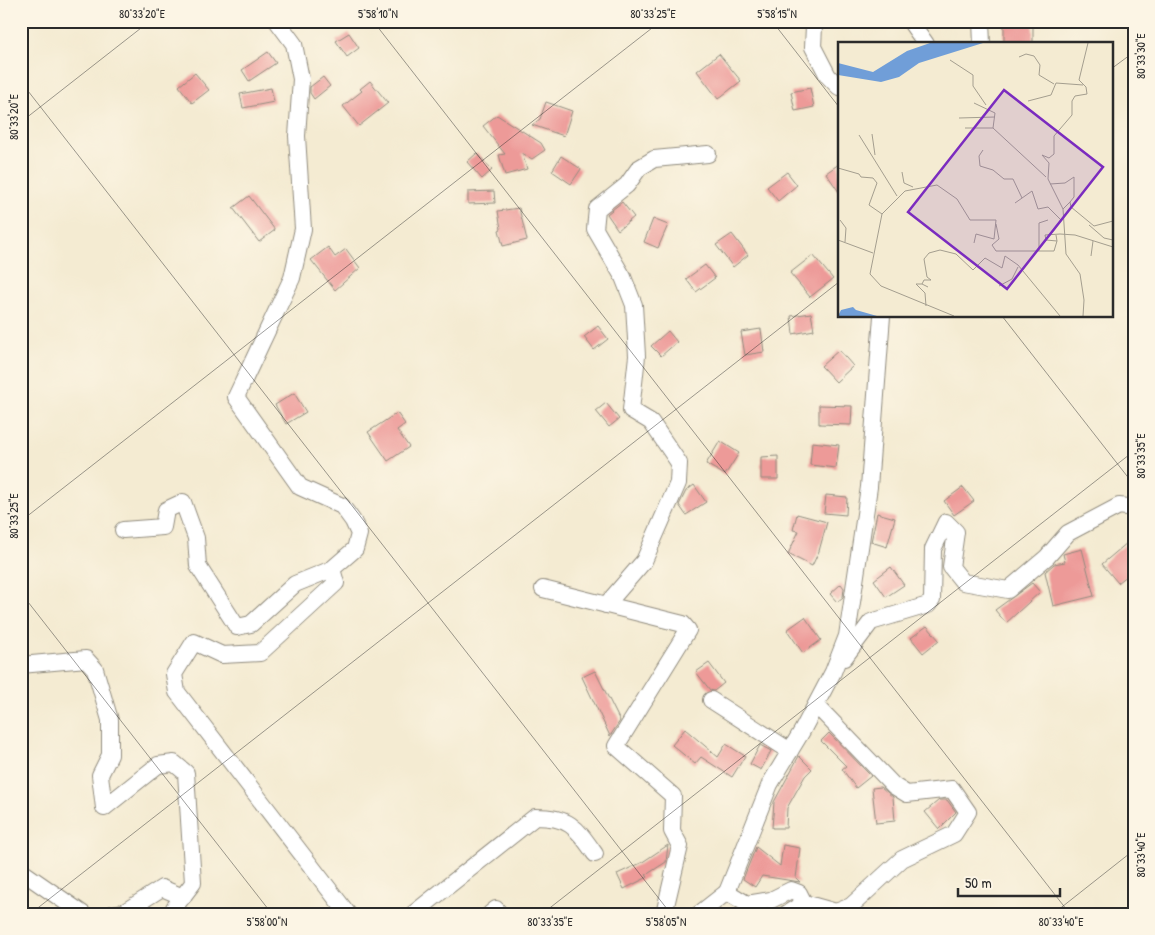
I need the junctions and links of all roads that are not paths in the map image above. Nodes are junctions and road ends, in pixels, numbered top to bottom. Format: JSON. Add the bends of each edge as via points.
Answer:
{"nodes":[{"id":1,"x":277,"y":21,"type":"edge"},
{"id":2,"x":810,"y":21,"type":"edge"},
{"id":3,"x":910,"y":21,"type":"edge"},
{"id":4,"x":981,"y":21,"type":"edge"},
{"id":5,"x":925,"y":42,"type":"edge"},
{"id":6,"x":982,"y":42,"type":"edge"},
{"id":7,"x":838,"y":86,"type":"edge"},
{"id":8,"x":708,"y":154,"type":"dead end"},
{"id":9,"x":882,"y":318,"type":"edge"},
{"id":10,"x":1134,"y":508,"type":"edge"},
{"id":11,"x":123,"y":530,"type":"dead end"},
{"id":12,"x":332,"y":569,"type":"junction"},
{"id":13,"x":543,"y":589,"type":"dead end"},
{"id":14,"x":606,"y":605,"type":"junction"},
{"id":15,"x":21,"y":665,"type":"edge"},
{"id":16,"x":833,"y":672,"type":"junction"},
{"id":17,"x":711,"y":700,"type":"dead end"},
{"id":18,"x":816,"y":705,"type":"junction"},
{"id":19,"x":790,"y":750,"type":"junction"},
{"id":20,"x":595,"y":854,"type":"dead end"},
{"id":21,"x":21,"y":871,"type":"edge"},
{"id":22,"x":727,"y":892,"type":"junction"},
{"id":23,"x":183,"y":897,"type":"junction"},
{"id":24,"x":804,"y":903,"type":"junction"},
{"id":25,"x":84,"y":914,"type":"edge"},
{"id":26,"x":112,"y":914,"type":"edge"},
{"id":27,"x":172,"y":914,"type":"edge"},
{"id":28,"x":348,"y":914,"type":"edge"},
{"id":29,"x":413,"y":914,"type":"edge"},
{"id":30,"x":490,"y":914,"type":"edge"},
{"id":31,"x":500,"y":914,"type":"edge"},
{"id":32,"x":664,"y":914,"type":"edge"},
{"id":33,"x":699,"y":914,"type":"edge"},
{"id":34,"x":786,"y":914,"type":"edge"}],
"edges":[{"from":1,"to":12,"type":"street","via":[[294,44],[301,79],[297,136],[303,229],[292,278],[236,397],[300,487],[342,506],[353,521],[359,534],[355,549]]},
{"from":2,"to":7,"type":"street","via":[[814,26],[812,47],[828,76]]},
{"from":3,"to":5,"type":"street"},
{"from":4,"to":6,"type":"street"},
{"from":8,"to":14,"type":"street","via":[[654,160],[639,168],[627,185],[597,210],[595,229],[623,277],[634,305],[637,356],[630,410],[651,422],[679,464],[678,483],[644,561]]},
{"from":9,"to":16,"type":"street","via":[[869,487],[847,636]]},
{"from":10,"to":16,"type":"street","via":[[1119,506],[1068,533],[1047,557],[1008,590],[963,582],[951,567],[956,532],[946,522],[933,549],[932,600],[871,622]]},
{"from":11,"to":12,"type":"street","via":[[163,527],[166,510],[183,502],[196,538],[198,566],[237,627],[251,624],[295,584]]},
{"from":12,"to":28,"type":"street","via":[[336,583],[260,653],[222,655],[194,642],[174,674],[177,692]]},
{"from":13,"to":14,"type":"street"},
{"from":14,"to":32,"type":"street","via":[[683,624],[688,630],[616,746],[673,796],[672,831],[680,846]]},
{"from":15,"to":23,"type":"street","via":[[86,660],[94,669],[110,720],[110,755],[100,775],[104,808],[158,765],[174,763],[186,773],[193,883]]},
{"from":16,"to":18,"type":"street"},
{"from":17,"to":19,"type":"street"},
{"from":18,"to":19,"type":"street"},
{"from":18,"to":24,"type":"street","via":[[894,786],[907,794],[952,789],[968,812],[954,834],[902,859],[851,906],[836,912]]},
{"from":19,"to":22,"type":"street","via":[[770,784]]},
{"from":20,"to":29,"type":"street","via":[[575,826],[552,817],[534,817]]},
{"from":21,"to":25,"type":"street"},
{"from":22,"to":24,"type":"street","via":[[747,904],[771,900],[791,890],[799,894]]},
{"from":22,"to":33,"type":"street"},
{"from":23,"to":26,"type":"street","via":[[162,888],[124,912]]},
{"from":23,"to":27,"type":"street"},
{"from":24,"to":34,"type":"street"},
{"from":30,"to":31,"type":"street","via":[[496,908]]}]}
